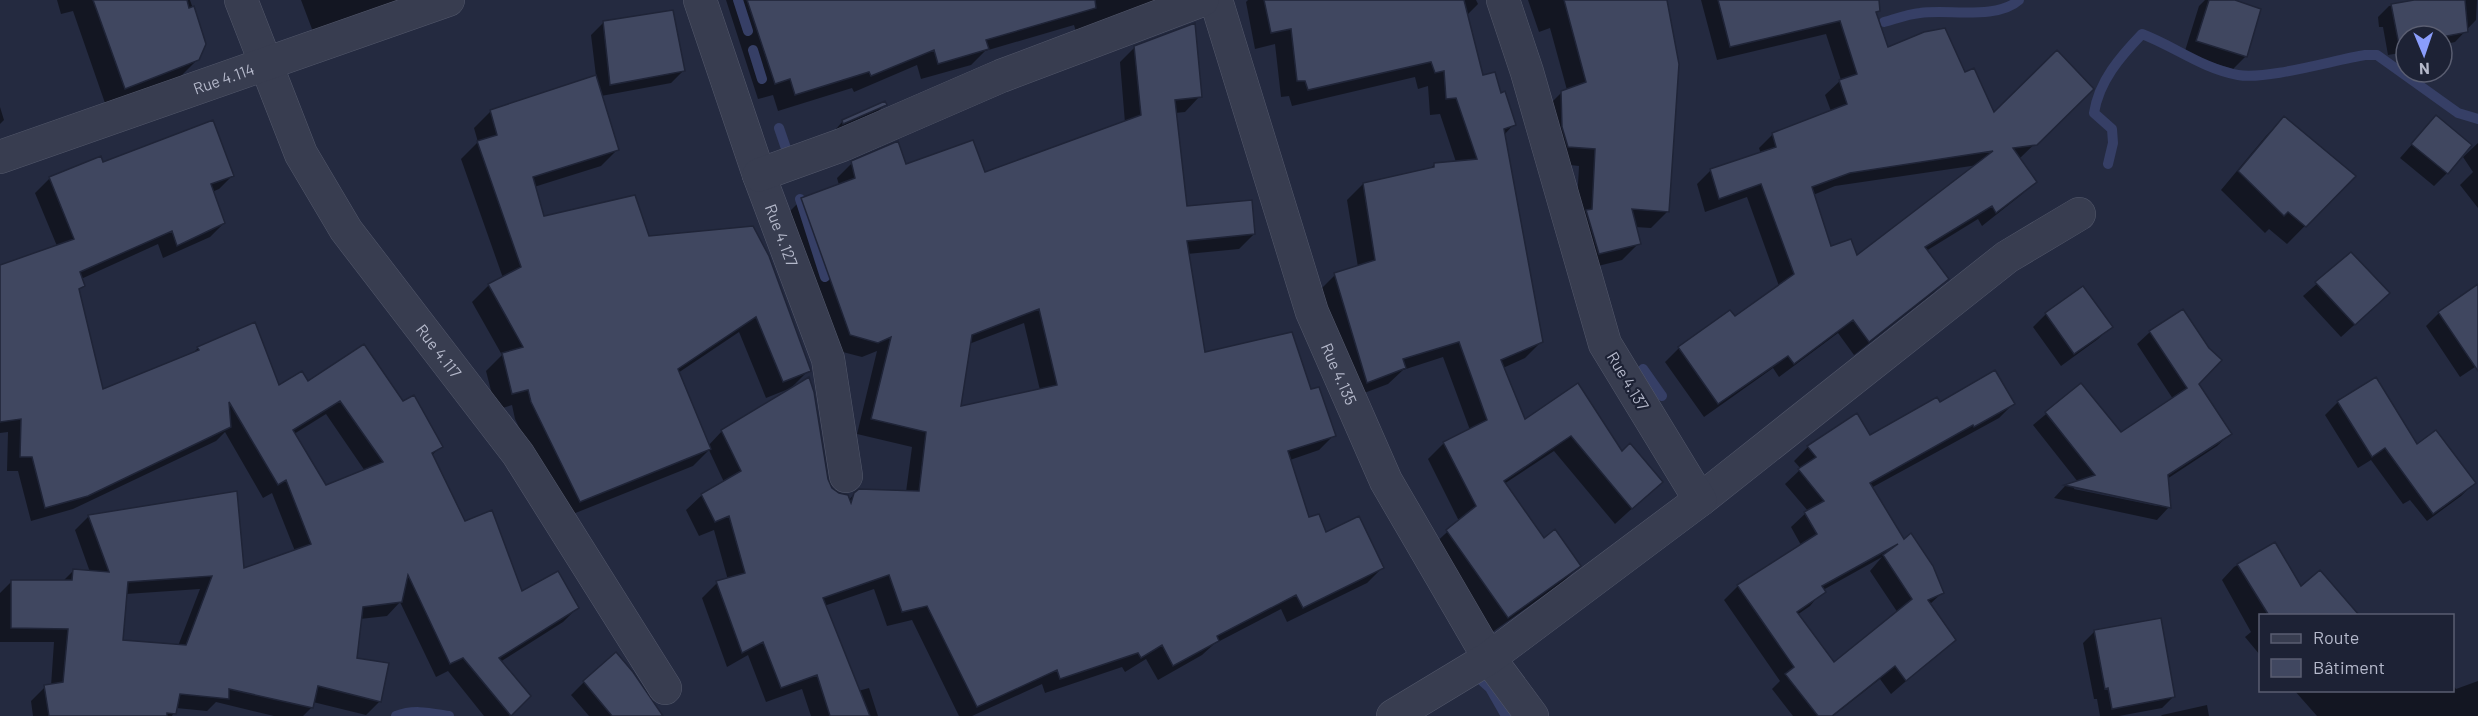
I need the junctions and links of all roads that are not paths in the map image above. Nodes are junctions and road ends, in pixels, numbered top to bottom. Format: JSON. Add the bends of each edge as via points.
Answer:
{"nodes":[{"id":1,"x":242,"y":0,"type":"edge"},
{"id":2,"x":448,"y":0,"type":"edge"},
{"id":3,"x":700,"y":0,"type":"edge"},
{"id":4,"x":1202,"y":0,"type":"edge"},
{"id":5,"x":1216,"y":0,"type":"edge"},
{"id":6,"x":1503,"y":0,"type":"edge"},
{"id":7,"x":265,"y":65,"type":"junction"},
{"id":8,"x":0,"y":156,"type":"edge"},
{"id":9,"x":759,"y":175,"type":"junction"},
{"id":10,"x":2079,"y":214,"type":"dead end"},
{"id":11,"x":846,"y":476,"type":"dead end"},
{"id":12,"x":1700,"y":500,"type":"junction"},
{"id":13,"x":1489,"y":658,"type":"junction"},
{"id":14,"x":665,"y":688,"type":"dead end"},
{"id":15,"x":1393,"y":716,"type":"edge"},
{"id":16,"x":1532,"y":716,"type":"edge"}],
"edges":[{"from":1,"to":7,"type":"street","name":"Rue 4.117"},
{"from":2,"to":7,"type":"street","name":"Rue 4.114"},
{"from":3,"to":9,"type":"street","name":"Rue 4.127"},
{"from":4,"to":9,"type":"street","via":[[1001,76],[842,145]]},
{"from":5,"to":13,"type":"street","name":"Rue 4.135","via":[[1312,312],[1386,481]]},
{"from":6,"to":12,"type":"street","name":"Rue 4.137","via":[[1605,344]]},
{"from":7,"to":8,"type":"street","name":"Rue 4.114"},
{"from":7,"to":14,"type":"street","name":"Rue 4.117","via":[[301,154],[346,230],[518,454]]},
{"from":9,"to":11,"type":"street","name":"Rue 4.127","via":[[828,359]]},
{"from":10,"to":12,"type":"street","via":[[2007,256]]},
{"from":12,"to":13,"type":"street"},
{"from":13,"to":15,"type":"street"},
{"from":13,"to":16,"type":"street","name":"Rue 4.135"}]}
